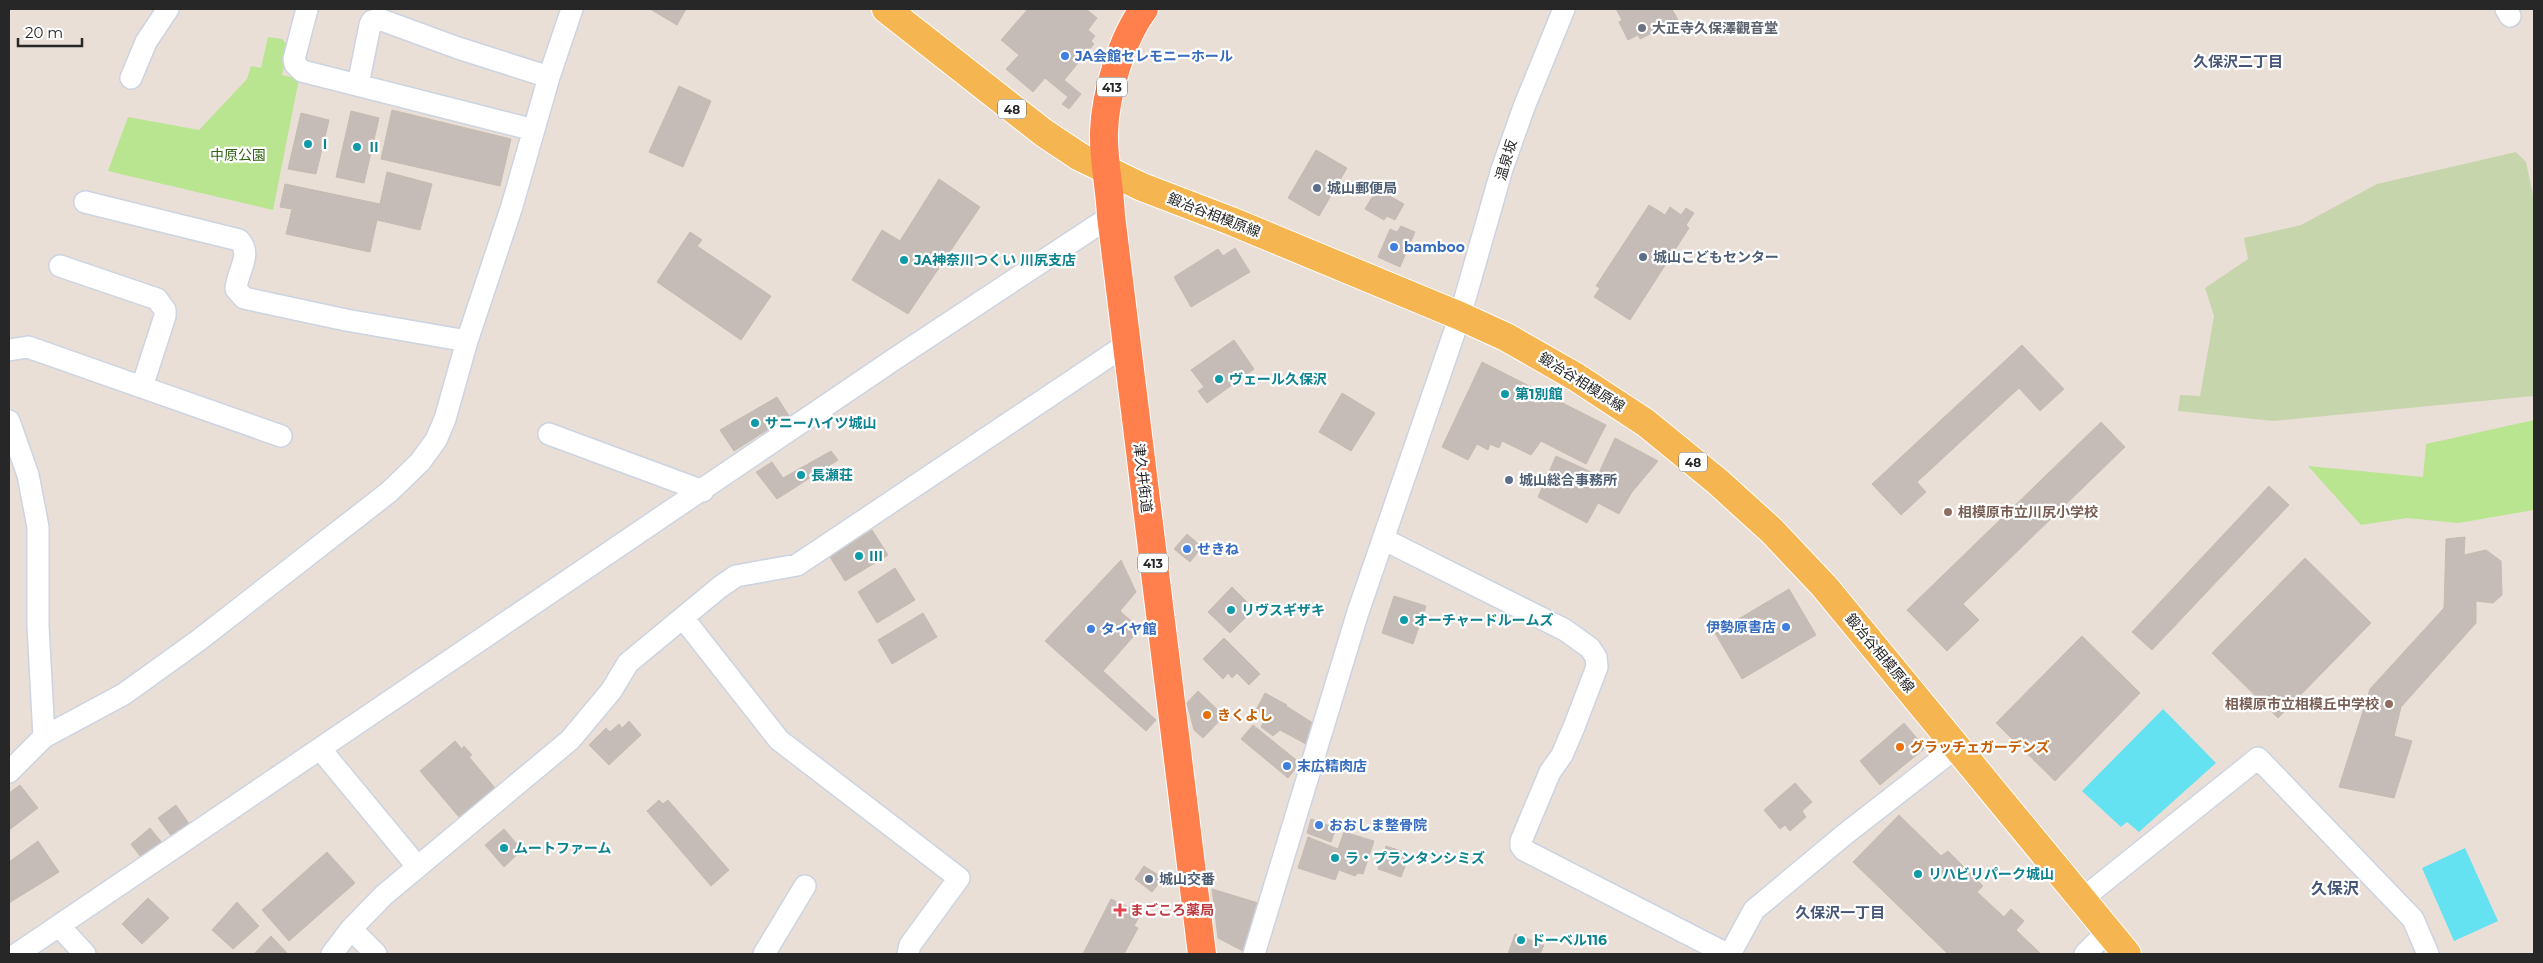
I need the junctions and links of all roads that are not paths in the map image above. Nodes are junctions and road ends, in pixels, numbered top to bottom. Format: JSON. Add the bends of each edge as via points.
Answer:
{"nodes":[{"id":1,"x":168,"y":9,"type":"edge"},
{"id":2,"x":307,"y":9,"type":"edge"},
{"id":3,"x":886,"y":9,"type":"edge"},
{"id":4,"x":1144,"y":9,"type":"edge"},
{"id":5,"x":1564,"y":9,"type":"edge"},
{"id":6,"x":567,"y":10,"type":"edge"},
{"id":7,"x":549,"y":77,"type":"junction"},
{"id":8,"x":131,"y":78,"type":"dead end"},
{"id":9,"x":358,"y":85,"type":"junction"},
{"id":10,"x":534,"y":130,"type":"junction"},
{"id":11,"x":1106,"y":171,"type":"junction"},
{"id":12,"x":85,"y":202,"type":"dead end"},
{"id":13,"x":1111,"y":216,"type":"junction"},
{"id":14,"x":60,"y":266,"type":"dead end"},
{"id":15,"x":1460,"y":316,"type":"junction"},
{"id":16,"x":467,"y":341,"type":"junction"},
{"id":17,"x":1127,"y":344,"type":"junction"},
{"id":18,"x":9,"y":350,"type":"edge"},
{"id":19,"x":142,"y":387,"type":"junction"},
{"id":20,"x":9,"y":421,"type":"edge"},
{"id":21,"x":549,"y":434,"type":"dead end"},
{"id":22,"x":280,"y":436,"type":"dead end"},
{"id":23,"x":703,"y":491,"type":"junction"},
{"id":24,"x":1383,"y":539,"type":"junction"},
{"id":25,"x":683,"y":618,"type":"junction"},
{"id":26,"x":44,"y":737,"type":"junction"},
{"id":27,"x":1957,"y":747,"type":"junction"},
{"id":28,"x":321,"y":750,"type":"junction"},
{"id":29,"x":9,"y":772,"type":"edge"},
{"id":30,"x":416,"y":866,"type":"junction"},
{"id":31,"x":806,"y":886,"type":"dead end"},
{"id":32,"x":2082,"y":899,"type":"junction"},
{"id":33,"x":59,"y":926,"type":"junction"},
{"id":34,"x":351,"y":929,"type":"junction"},
{"id":35,"x":2108,"y":931,"type":"junction"},
{"id":36,"x":1200,"y":952,"type":"edge"},
{"id":37,"x":18,"y":954,"type":"edge"},
{"id":38,"x":85,"y":954,"type":"edge"},
{"id":39,"x":332,"y":954,"type":"edge"},
{"id":40,"x":376,"y":954,"type":"edge"},
{"id":41,"x":764,"y":954,"type":"edge"},
{"id":42,"x":908,"y":954,"type":"edge"},
{"id":43,"x":1254,"y":954,"type":"edge"},
{"id":44,"x":1726,"y":954,"type":"edge"},
{"id":45,"x":1730,"y":954,"type":"edge"},
{"id":46,"x":2085,"y":954,"type":"edge"},
{"id":47,"x":2128,"y":954,"type":"edge"},
{"id":48,"x":2428,"y":954,"type":"edge"}],
"edges":[{"from":1,"to":8,"type":"street","via":[[146,42]]},
{"from":2,"to":9,"type":"street","via":[[294,64],[302,71]]},
{"from":3,"to":11,"type":"main road","name":"鍛冶谷相模原線","number":"48","via":[[1061,146]]},
{"from":4,"to":11,"type":"highway","name":"津久井街道","number":"413","via":[[1124,47],[1109,101],[1104,132]]},
{"from":5,"to":15,"type":"street","name":"温泉坂","via":[[1524,107]]},
{"from":6,"to":7,"type":"street"},
{"from":7,"to":9,"type":"street","via":[[379,19],[370,25]]},
{"from":7,"to":10,"type":"street"},
{"from":9,"to":10,"type":"street"},
{"from":10,"to":16,"type":"street"},
{"from":11,"to":13,"type":"highway","name":"津久井街道","number":"413"},
{"from":11,"to":15,"type":"main road","name":"鍛冶谷相模原線","number":"48"},
{"from":12,"to":16,"type":"street","via":[[239,240],[246,253],[236,289],[244,298]]},
{"from":13,"to":17,"type":"highway","name":"津久井街道","number":"413"},
{"from":13,"to":23,"type":"street"},
{"from":14,"to":19,"type":"street","via":[[157,299],[162,304],[165,316]]},
{"from":15,"to":24,"type":"street","name":"温泉坂"},
{"from":15,"to":27,"type":"main road","name":"鍛冶谷相模原線","number":"48","via":[[1576,377],[1646,423],[1716,481],[1824,586]]},
{"from":16,"to":26,"type":"street","via":[[436,440],[420,462],[389,492],[199,640],[131,688]]},
{"from":17,"to":25,"type":"street","via":[[797,565],[736,576]]},
{"from":17,"to":36,"type":"highway","name":"津久井街道","number":"413"},
{"from":18,"to":19,"type":"street","via":[[28,347]]},
{"from":19,"to":22,"type":"street"},
{"from":20,"to":26,"type":"street","via":[[28,475],[38,527],[38,626]]},
{"from":21,"to":23,"type":"street"},
{"from":23,"to":28,"type":"street"},
{"from":24,"to":43,"type":"street","name":"温泉坂","via":[[1346,649]]},
{"from":24,"to":44,"type":"street","via":[[1565,630],[1590,648],[1598,667],[1562,755],[1550,772],[1521,846]]},
{"from":25,"to":30,"type":"street","via":[[628,663],[612,691],[570,740]]},
{"from":25,"to":42,"type":"street","via":[[779,740],[959,878],[910,945]]},
{"from":26,"to":29,"type":"street"},
{"from":27,"to":32,"type":"main road","name":"鍛冶谷相模原線","number":"48"},
{"from":27,"to":45,"type":"street","via":[[1754,910]]},
{"from":28,"to":30,"type":"street"},
{"from":28,"to":33,"type":"street"},
{"from":30,"to":34,"type":"street"},
{"from":31,"to":41,"type":"street"},
{"from":32,"to":35,"type":"main road","name":"鍛冶谷相模原線","number":"48"},
{"from":32,"to":48,"type":"street","via":[[2258,758],[2414,919]]},
{"from":33,"to":37,"type":"street"},
{"from":33,"to":38,"type":"street"},
{"from":34,"to":39,"type":"street"},
{"from":34,"to":40,"type":"street"},
{"from":35,"to":46,"type":"street"},
{"from":35,"to":47,"type":"main road","name":"鍛冶谷相模原線","number":"48"}]}
